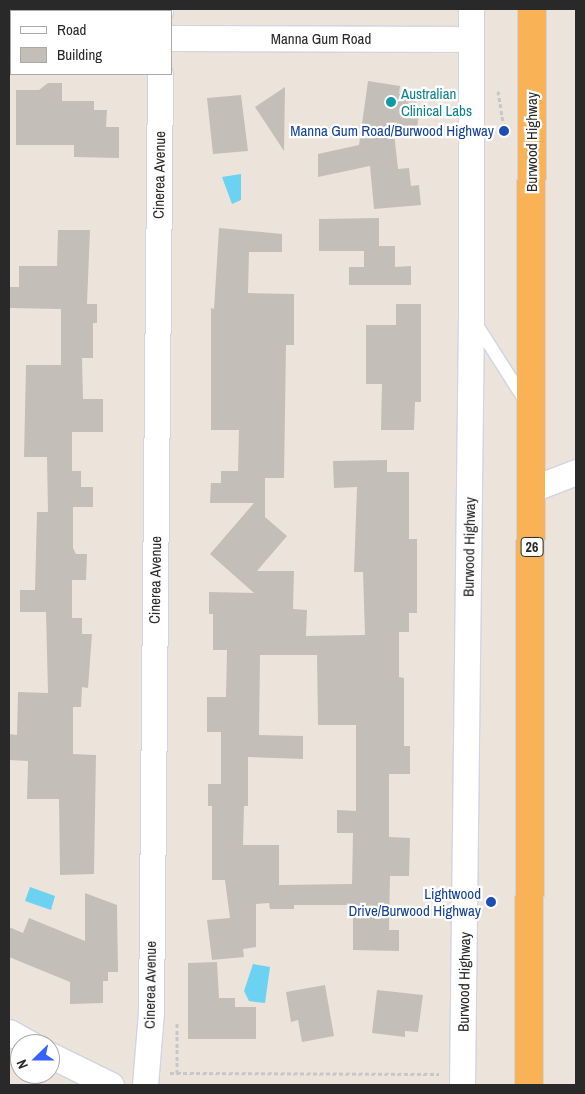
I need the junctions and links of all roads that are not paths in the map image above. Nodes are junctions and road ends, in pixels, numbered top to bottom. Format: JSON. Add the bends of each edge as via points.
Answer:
{"nodes":[{"id":1,"x":471,"y":9,"type":"edge"},
{"id":2,"x":532,"y":9,"type":"edge"},
{"id":3,"x":172,"y":38,"type":"edge"},
{"id":4,"x":471,"y":39,"type":"junction"},
{"id":5,"x":160,"y":75,"type":"edge"},
{"id":6,"x":471,"y":316,"type":"junction"},
{"id":7,"x":532,"y":413,"type":"junction"},
{"id":8,"x":576,"y":472,"type":"edge"},
{"id":9,"x":532,"y":489,"type":"junction"},
{"id":10,"x":60,"y":1059,"type":"edge"},
{"id":11,"x":453,"y":1080,"type":"edge"},
{"id":12,"x":111,"y":1085,"type":"edge"},
{"id":13,"x":145,"y":1085,"type":"edge"},
{"id":14,"x":528,"y":1085,"type":"edge"}],
"edges":[{"from":1,"to":4,"type":"street","name":"Burwood Highway"},
{"from":2,"to":7,"type":"highway","name":"Burwood Highway","number":"26"},
{"from":3,"to":4,"type":"street","name":"Manna Gum Road"},
{"from":4,"to":6,"type":"street","name":"Burwood Highway"},
{"from":5,"to":13,"type":"street","name":"Cinerea Avenue","via":[[150,1012]]},
{"from":6,"to":7,"type":"lane"},
{"from":6,"to":11,"type":"street","name":"Burwood Highway"},
{"from":7,"to":9,"type":"highway","name":"Burwood Highway","number":"26"},
{"from":8,"to":9,"type":"street"},
{"from":9,"to":14,"type":"highway","name":"Burwood Highway","number":"26"},
{"from":10,"to":12,"type":"street"}]}
